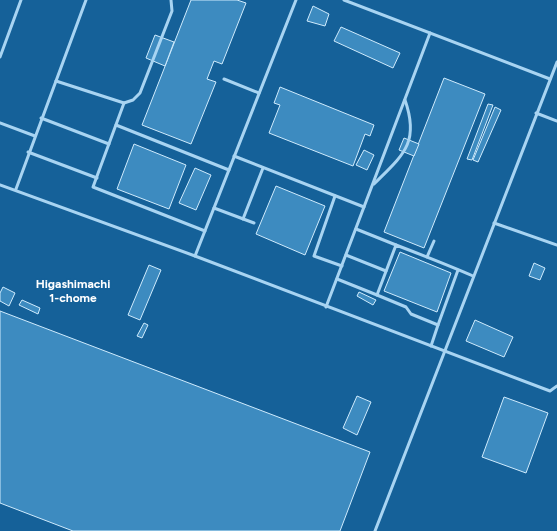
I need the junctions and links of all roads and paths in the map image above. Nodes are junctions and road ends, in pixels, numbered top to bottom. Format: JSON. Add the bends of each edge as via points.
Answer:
{"nodes":[{"id":1,"x":21,"y":0,"type":"edge"},
{"id":2,"x":86,"y":0,"type":"edge"},
{"id":3,"x":171,"y":0,"type":"edge"},
{"id":4,"x":296,"y":0,"type":"edge"},
{"id":5,"x":344,"y":0,"type":"edge"},
{"id":6,"x":430,"y":33,"type":"junction"},
{"id":7,"x":0,"y":57,"type":"edge"},
{"id":8,"x":557,"y":62,"type":"edge"},
{"id":9,"x":224,"y":79,"type":"dead end"},
{"id":10,"x":550,"y":79,"type":"junction"},
{"id":11,"x":56,"y":81,"type":"junction"},
{"id":12,"x":260,"y":93,"type":"junction"},
{"id":13,"x":405,"y":99,"type":"junction"},
{"id":14,"x":124,"y":103,"type":"junction"},
{"id":15,"x":536,"y":114,"type":"junction"},
{"id":16,"x":41,"y":118,"type":"junction"},
{"id":17,"x":557,"y":121,"type":"edge"},
{"id":18,"x":0,"y":123,"type":"edge"},
{"id":19,"x":116,"y":125,"type":"junction"},
{"id":20,"x":34,"y":136,"type":"junction"},
{"id":21,"x":109,"y":144,"type":"junction"},
{"id":22,"x":28,"y":152,"type":"junction"},
{"id":23,"x":234,"y":156,"type":"junction"},
{"id":24,"x":263,"y":168,"type":"junction"},
{"id":25,"x":229,"y":170,"type":"junction"},
{"id":26,"x":97,"y":178,"type":"junction"},
{"id":27,"x":0,"y":185,"type":"edge"},
{"id":28,"x":373,"y":185,"type":"junction"},
{"id":29,"x":16,"y":189,"type":"junction"},
{"id":30,"x":336,"y":196,"type":"junction"},
{"id":31,"x":364,"y":207,"type":"junction"},
{"id":32,"x":214,"y":208,"type":"junction"},
{"id":33,"x":243,"y":219,"type":"junction"},
{"id":34,"x":254,"y":223,"type":"dead end"},
{"id":35,"x":494,"y":223,"type":"junction"},
{"id":36,"x":356,"y":229,"type":"junction"},
{"id":37,"x":205,"y":231,"type":"junction"},
{"id":38,"x":434,"y":241,"type":"dead end"},
{"id":39,"x":396,"y":245,"type":"junction"},
{"id":40,"x":557,"y":245,"type":"edge"},
{"id":41,"x":346,"y":255,"type":"junction"},
{"id":42,"x":194,"y":256,"type":"junction"},
{"id":43,"x":427,"y":257,"type":"junction"},
{"id":44,"x":342,"y":266,"type":"junction"},
{"id":45,"x":458,"y":270,"type":"junction"},
{"id":46,"x":386,"y":271,"type":"junction"},
{"id":47,"x":473,"y":276,"type":"junction"},
{"id":48,"x":337,"y":279,"type":"junction"},
{"id":49,"x":377,"y":295,"type":"junction"},
{"id":50,"x":326,"y":307,"type":"junction"},
{"id":51,"x":438,"y":325,"type":"junction"},
{"id":52,"x":431,"y":346,"type":"junction"},
{"id":53,"x":444,"y":351,"type":"junction"},
{"id":54,"x":557,"y":386,"type":"edge"},
{"id":55,"x":376,"y":531,"type":"edge"}],
"edges":[{"from":1,"to":7,"type":"lane"},
{"from":2,"to":11,"type":"lane"},
{"from":3,"to":14,"type":"lane","via":[[172,11],[140,93],[133,100]]},
{"from":4,"to":12,"type":"lane"},
{"from":5,"to":6,"type":"lane"},
{"from":6,"to":10,"type":"lane"},
{"from":6,"to":13,"type":"lane"},
{"from":8,"to":10,"type":"lane"},
{"from":9,"to":12,"type":"lane"},
{"from":10,"to":15,"type":"lane"},
{"from":11,"to":14,"type":"lane"},
{"from":11,"to":16,"type":"lane"},
{"from":12,"to":23,"type":"lane"},
{"from":13,"to":28,"type":"lane"},
{"from":13,"to":28,"type":"lane","via":[[411,135],[402,156]]},
{"from":14,"to":19,"type":"lane"},
{"from":15,"to":17,"type":"lane"},
{"from":15,"to":35,"type":"lane"},
{"from":16,"to":20,"type":"lane"},
{"from":16,"to":21,"type":"lane"},
{"from":18,"to":20,"type":"lane"},
{"from":19,"to":21,"type":"lane"},
{"from":19,"to":25,"type":"lane"},
{"from":20,"to":22,"type":"lane"},
{"from":21,"to":26,"type":"lane"},
{"from":22,"to":26,"type":"lane"},
{"from":22,"to":29,"type":"lane"},
{"from":23,"to":24,"type":"lane"},
{"from":23,"to":25,"type":"lane"},
{"from":24,"to":30,"type":"lane"},
{"from":24,"to":33,"type":"lane"},
{"from":25,"to":32,"type":"lane"},
{"from":26,"to":37,"type":"lane","via":[[93,187]]},
{"from":27,"to":29,"type":"lane"},
{"from":28,"to":31,"type":"lane"},
{"from":29,"to":42,"type":"lane"},
{"from":30,"to":31,"type":"lane"},
{"from":30,"to":44,"type":"lane","via":[[314,256]]},
{"from":31,"to":36,"type":"lane"},
{"from":32,"to":33,"type":"lane"},
{"from":32,"to":37,"type":"lane"},
{"from":33,"to":34,"type":"lane"},
{"from":35,"to":40,"type":"lane"},
{"from":35,"to":47,"type":"lane"},
{"from":36,"to":39,"type":"lane"},
{"from":36,"to":41,"type":"lane"},
{"from":37,"to":42,"type":"lane"},
{"from":38,"to":43,"type":"lane"},
{"from":39,"to":43,"type":"lane"},
{"from":39,"to":46,"type":"lane"},
{"from":41,"to":44,"type":"lane"},
{"from":41,"to":46,"type":"lane"},
{"from":42,"to":50,"type":"lane"},
{"from":43,"to":45,"type":"lane"},
{"from":44,"to":48,"type":"lane"},
{"from":45,"to":47,"type":"lane"},
{"from":45,"to":51,"type":"lane"},
{"from":46,"to":49,"type":"lane"},
{"from":47,"to":53,"type":"lane"},
{"from":48,"to":49,"type":"lane"},
{"from":48,"to":50,"type":"lane"},
{"from":49,"to":51,"type":"lane","via":[[406,307],[411,314]]},
{"from":50,"to":52,"type":"lane"},
{"from":51,"to":52,"type":"lane"},
{"from":52,"to":53,"type":"lane"},
{"from":53,"to":54,"type":"lane","via":[[550,391]]},
{"from":53,"to":55,"type":"lane"}]}
